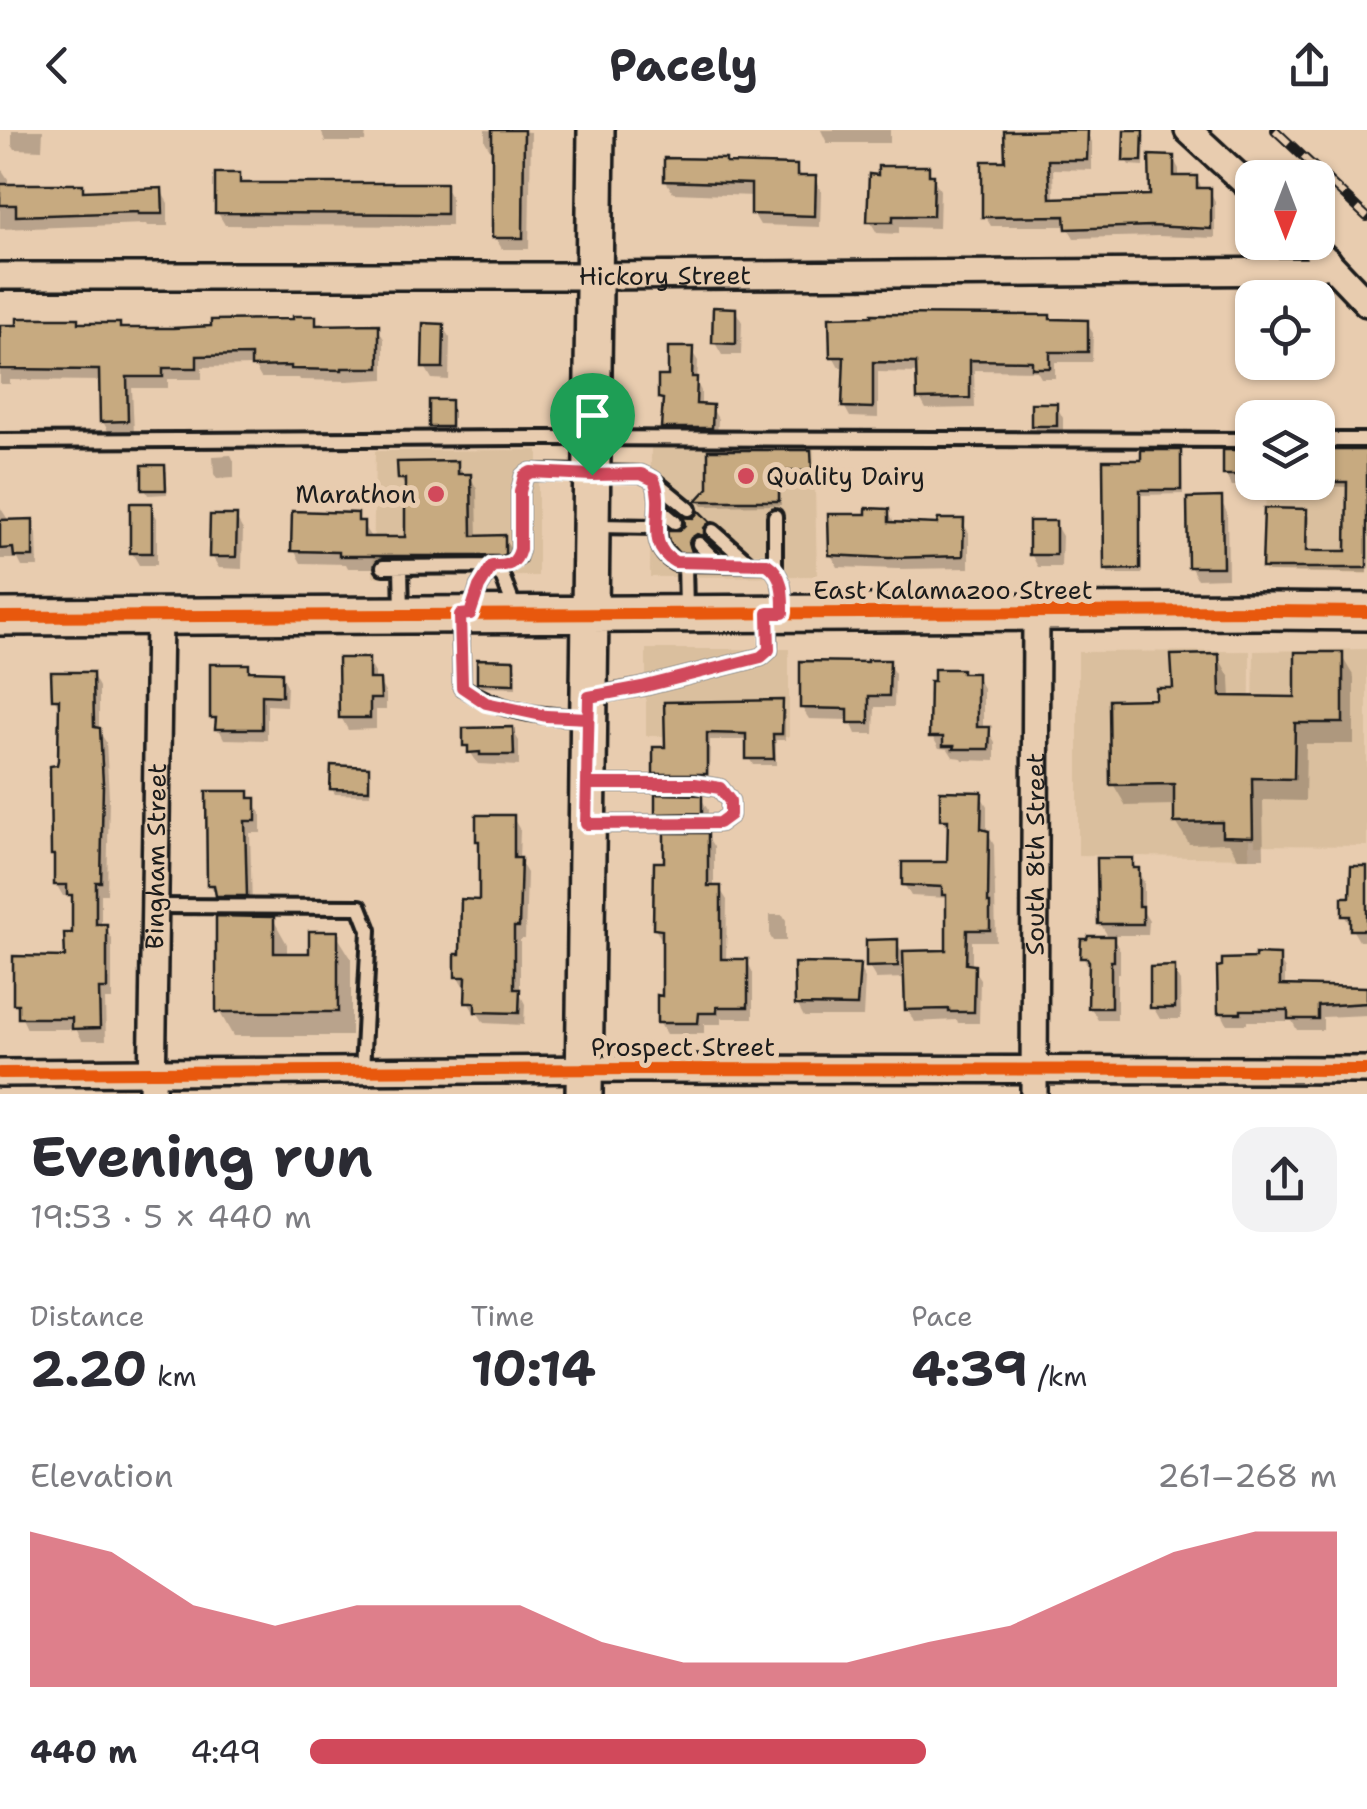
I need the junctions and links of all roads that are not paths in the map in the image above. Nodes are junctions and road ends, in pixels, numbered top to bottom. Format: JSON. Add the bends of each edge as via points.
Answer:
{"nodes":[{"id":1,"x":596,"y":130,"type":"edge"},
{"id":2,"x":1188,"y":130,"type":"edge"},
{"id":3,"x":1235,"y":173,"type":"edge"},
{"id":4,"x":1328,"y":261,"type":"joint"},
{"id":5,"x":0,"y":276,"type":"edge"},
{"id":6,"x":594,"y":276,"type":"junction"},
{"id":7,"x":1367,"y":304,"type":"edge"},
{"id":8,"x":593,"y":438,"type":"junction"},
{"id":9,"x":1235,"y":440,"type":"edge"},
{"id":10,"x":1335,"y":440,"type":"edge"},
{"id":11,"x":1367,"y":440,"type":"edge"},
{"id":12,"x":0,"y":442,"type":"edge"},
{"id":13,"x":592,"y":475,"type":"junction"},
{"id":14,"x":654,"y":480,"type":"junction"},
{"id":15,"x":658,"y":508,"type":"junction"},
{"id":16,"x":689,"y":509,"type":"dead end"},
{"id":17,"x":775,"y":516,"type":"dead end"},
{"id":18,"x":675,"y":522,"type":"dead end"},
{"id":19,"x":592,"y":526,"type":"junction"},
{"id":20,"x":657,"y":526,"type":"junction"},
{"id":21,"x":712,"y":531,"type":"dead end"},
{"id":22,"x":699,"y":544,"type":"dead end"},
{"id":23,"x":685,"y":562,"type":"junction"},
{"id":24,"x":718,"y":562,"type":"junction"},
{"id":25,"x":748,"y":562,"type":"junction"},
{"id":26,"x":492,"y":566,"type":"junction"},
{"id":27,"x":383,"y":567,"type":"dead end"},
{"id":28,"x":401,"y":567,"type":"junction"},
{"id":29,"x":775,"y":569,"type":"junction"},
{"id":30,"x":1036,"y":612,"type":"junction"},
{"id":31,"x":1367,"y":612,"type":"edge"},
{"id":32,"x":590,"y":613,"type":"junction"},
{"id":33,"x":686,"y":613,"type":"junction"},
{"id":34,"x":776,"y":613,"type":"junction"},
{"id":35,"x":517,"y":614,"type":"junction"},
{"id":36,"x":402,"y":615,"type":"junction"},
{"id":37,"x":465,"y":615,"type":"junction"},
{"id":38,"x":0,"y":617,"type":"edge"},
{"id":39,"x":159,"y":618,"type":"junction"},
{"id":40,"x":589,"y":707,"type":"junction"},
{"id":41,"x":587,"y":784,"type":"junction"},
{"id":42,"x":586,"y":824,"type":"junction"},
{"id":43,"x":154,"y":906,"type":"junction"},
{"id":44,"x":1367,"y":1070,"type":"edge"},
{"id":45,"x":362,"y":1072,"type":"junction"},
{"id":46,"x":0,"y":1073,"type":"edge"},
{"id":47,"x":584,"y":1082,"type":"edge"},
{"id":48,"x":1035,"y":1082,"type":"edge"},
{"id":49,"x":152,"y":1083,"type":"edge"}],
"edges":[{"from":1,"to":6,"type":"street"},
{"from":2,"to":3,"type":"street"},
{"from":4,"to":6,"type":"street","name":"Hickory Street","via":[[1310,271]]},
{"from":4,"to":7,"type":"street"},
{"from":5,"to":6,"type":"street","name":"Hickory Street"},
{"from":6,"to":8,"type":"street"},
{"from":8,"to":9,"type":"lane"},
{"from":8,"to":12,"type":"lane"},
{"from":8,"to":13,"type":"street"},
{"from":10,"to":11,"type":"lane"},
{"from":13,"to":14,"type":"lane"},
{"from":13,"to":19,"type":"street"},
{"from":13,"to":26,"type":"lane","via":[[524,476],[517,558]]},
{"from":14,"to":15,"type":"lane"},
{"from":14,"to":16,"type":"lane"},
{"from":15,"to":18,"type":"lane"},
{"from":15,"to":20,"type":"lane"},
{"from":17,"to":29,"type":"lane"},
{"from":19,"to":20,"type":"lane"},
{"from":19,"to":32,"type":"street"},
{"from":20,"to":23,"type":"lane","via":[[659,550]]},
{"from":21,"to":25,"type":"lane"},
{"from":22,"to":24,"type":"lane"},
{"from":23,"to":24,"type":"lane"},
{"from":23,"to":33,"type":"lane"},
{"from":24,"to":25,"type":"lane"},
{"from":25,"to":29,"type":"lane"},
{"from":26,"to":28,"type":"lane"},
{"from":26,"to":35,"type":"lane"},
{"from":26,"to":37,"type":"lane"},
{"from":27,"to":28,"type":"lane"},
{"from":28,"to":36,"type":"lane"},
{"from":29,"to":34,"type":"lane","via":[[783,592]]},
{"from":30,"to":31,"type":"street","name":"East Kalamazoo Street"},
{"from":30,"to":34,"type":"street","name":"East Kalamazoo Street"},
{"from":30,"to":48,"type":"street","name":"South 8th Street"},
{"from":32,"to":33,"type":"street","name":"East Kalamazoo Street"},
{"from":32,"to":35,"type":"street","name":"East Kalamazoo Street"},
{"from":32,"to":40,"type":"street"},
{"from":33,"to":34,"type":"street","name":"East Kalamazoo Street"},
{"from":34,"to":40,"type":"lane","via":[[769,650],[761,657]]},
{"from":35,"to":37,"type":"street","name":"East Kalamazoo Street"},
{"from":36,"to":37,"type":"street","name":"East Kalamazoo Street"},
{"from":36,"to":39,"type":"street","name":"East Kalamazoo Street"},
{"from":37,"to":40,"type":"lane","via":[[462,687],[486,703],[546,716]]},
{"from":38,"to":39,"type":"street","name":"East Kalamazoo Street"},
{"from":39,"to":43,"type":"street","name":"Bingham Street"},
{"from":40,"to":41,"type":"street"},
{"from":41,"to":42,"type":"street"},
{"from":41,"to":42,"type":"lane","via":[[720,788],[730,815],[719,823]]},
{"from":42,"to":47,"type":"street"},
{"from":43,"to":45,"type":"lane","via":[[360,907],[369,930]]},
{"from":43,"to":49,"type":"street","name":"Bingham Street"},
{"from":44,"to":48,"type":"street","name":"Prospect Street"},
{"from":45,"to":47,"type":"street","name":"Prospect Street"},
{"from":45,"to":49,"type":"street","name":"Prospect Street"},
{"from":46,"to":49,"type":"street","name":"Prospect Street"},
{"from":47,"to":48,"type":"street","name":"Prospect Street"}]}
